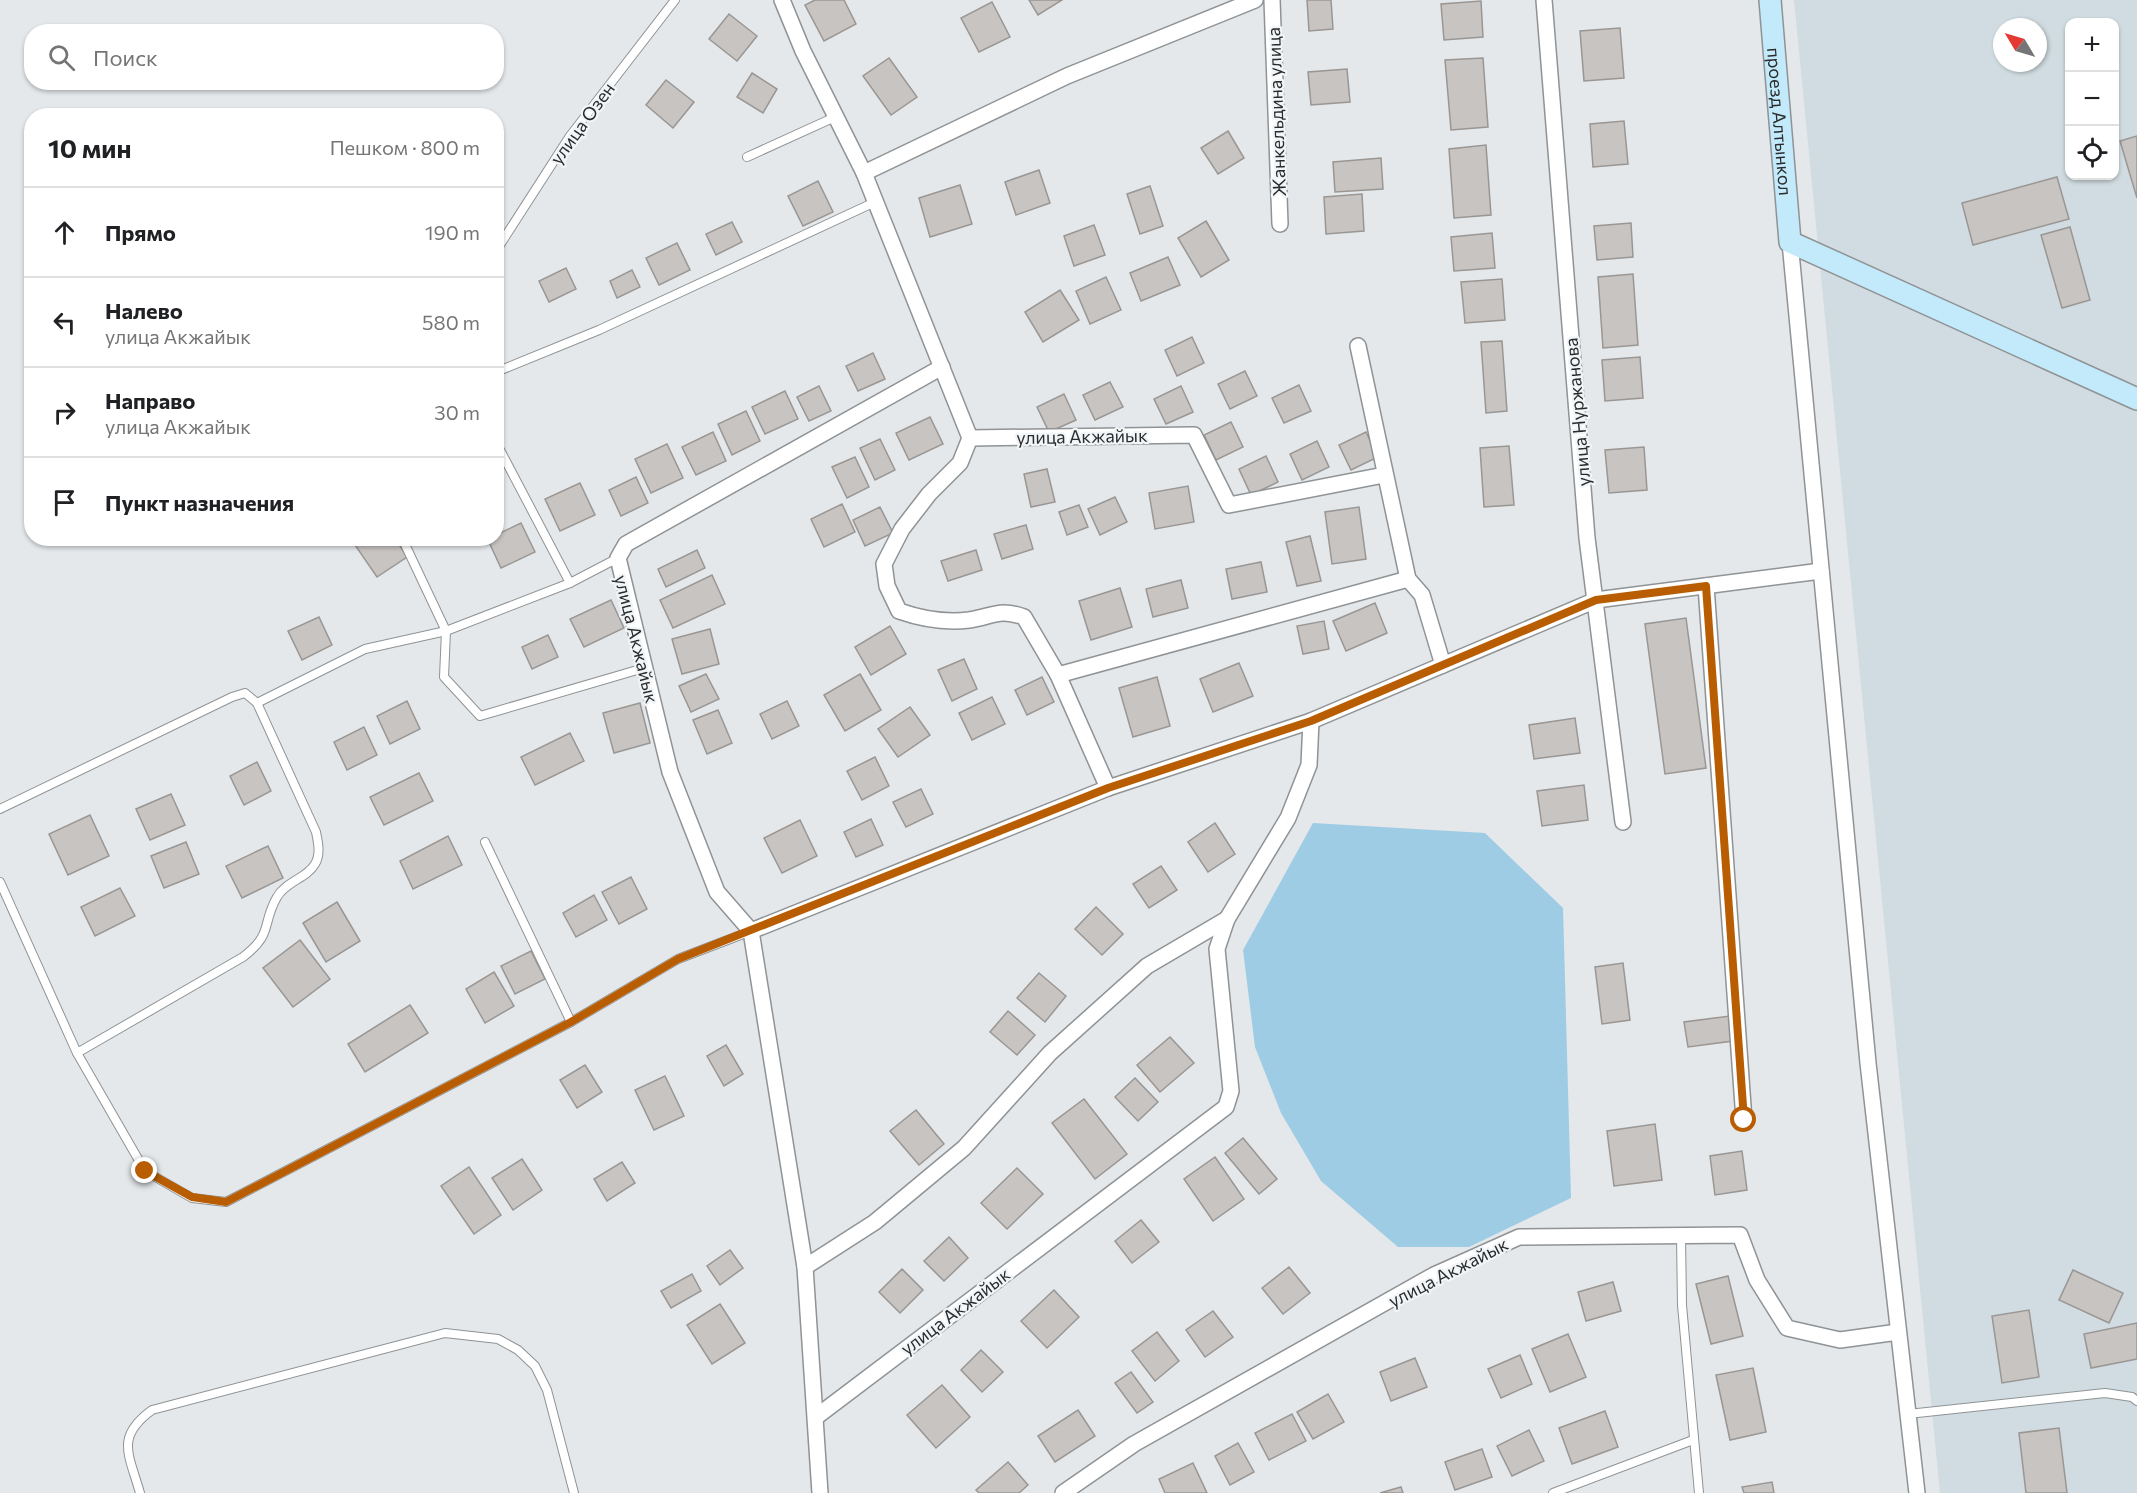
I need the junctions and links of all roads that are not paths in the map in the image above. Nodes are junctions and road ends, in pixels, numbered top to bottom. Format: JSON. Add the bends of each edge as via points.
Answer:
{"nodes":[{"id":1,"x":675,"y":0,"type":"edge"},
{"id":2,"x":782,"y":0,"type":"edge"},
{"id":3,"x":1255,"y":0,"type":"edge"},
{"id":4,"x":1272,"y":0,"type":"edge"},
{"id":5,"x":1544,"y":0,"type":"edge"},
{"id":6,"x":1770,"y":0,"type":"edge"},
{"id":7,"x":835,"y":117,"type":"junction"},
{"id":8,"x":747,"y":157,"type":"dead end"},
{"id":9,"x":864,"y":174,"type":"junction"},
{"id":10,"x":875,"y":202,"type":"junction"},
{"id":11,"x":1280,"y":224,"type":"dead end"},
{"id":12,"x":504,"y":239,"type":"edge"},
{"id":13,"x":1790,"y":242,"type":"junction"},
{"id":14,"x":1358,"y":346,"type":"dead end"},
{"id":15,"x":942,"y":368,"type":"junction"},
{"id":16,"x":504,"y":369,"type":"edge"},
{"id":17,"x":2137,"y":399,"type":"edge"},
{"id":18,"x":970,"y":438,"type":"junction"},
{"id":19,"x":504,"y":458,"type":"edge"},
{"id":20,"x":1384,"y":475,"type":"junction"},
{"id":21,"x":406,"y":546,"type":"edge"},
{"id":22,"x":618,"y":558,"type":"junction"},
{"id":23,"x":1821,"y":571,"type":"junction"},
{"id":24,"x":1408,"y":579,"type":"junction"},
{"id":25,"x":570,"y":583,"type":"junction"},
{"id":26,"x":1706,"y":586,"type":"junction"},
{"id":27,"x":1596,"y":600,"type":"junction"},
{"id":28,"x":446,"y":631,"type":"junction"},
{"id":29,"x":1443,"y":665,"type":"junction"},
{"id":30,"x":644,"y":668,"type":"junction"},
{"id":31,"x":1058,"y":675,"type":"junction"},
{"id":32,"x":257,"y":704,"type":"junction"},
{"id":33,"x":1311,"y":721,"type":"junction"},
{"id":34,"x":1108,"y":788,"type":"junction"},
{"id":35,"x":0,"y":809,"type":"edge"},
{"id":36,"x":1623,"y":822,"type":"dead end"},
{"id":37,"x":485,"y":842,"type":"dead end"},
{"id":38,"x":0,"y":882,"type":"edge"},
{"id":39,"x":1227,"y":919,"type":"junction"},
{"id":40,"x":751,"y":931,"type":"junction"},
{"id":41,"x":571,"y":1022,"type":"junction"},
{"id":42,"x":77,"y":1053,"type":"junction"},
{"id":43,"x":1744,"y":1120,"type":"dead end"},
{"id":44,"x":1681,"y":1236,"type":"junction"},
{"id":45,"x":805,"y":1267,"type":"junction"},
{"id":46,"x":1898,"y":1332,"type":"junction"},
{"id":47,"x":2137,"y":1401,"type":"edge"},
{"id":48,"x":1908,"y":1414,"type":"junction"},
{"id":49,"x":816,"y":1417,"type":"junction"},
{"id":50,"x":1693,"y":1440,"type":"junction"},
{"id":51,"x":140,"y":1493,"type":"edge"},
{"id":52,"x":574,"y":1493,"type":"edge"},
{"id":53,"x":820,"y":1493,"type":"edge"},
{"id":54,"x":1063,"y":1493,"type":"edge"},
{"id":55,"x":1553,"y":1493,"type":"edge"},
{"id":56,"x":1700,"y":1493,"type":"edge"},
{"id":57,"x":1917,"y":1493,"type":"edge"}],
"edges":[{"from":1,"to":12,"type":"lane","name":"улица Озен","via":[[570,136]]},
{"from":2,"to":7,"type":"street"},
{"from":3,"to":9,"type":"street","via":[[1067,76]]},
{"from":4,"to":11,"type":"street","name":"Жанкельдина улица"},
{"from":5,"to":27,"type":"street","name":"улица Нуржанова","via":[[1587,537]]},
{"from":6,"to":13,"type":"main road","name":"проезд Алтынкол"},
{"from":7,"to":8,"type":"lane"},
{"from":7,"to":9,"type":"street"},
{"from":9,"to":10,"type":"street"},
{"from":10,"to":15,"type":"street"},
{"from":10,"to":16,"type":"lane","via":[[599,330]]},
{"from":13,"to":17,"type":"main road"},
{"from":13,"to":23,"type":"street"},
{"from":14,"to":20,"type":"street"},
{"from":15,"to":18,"type":"street"},
{"from":15,"to":22,"type":"street","name":"улица Акжайык","via":[[626,544]]},
{"from":18,"to":20,"type":"street","name":"улица Акжайык","via":[[1194,435],[1228,505]]},
{"from":18,"to":31,"type":"street","via":[[960,463],[902,529],[884,564],[887,586],[899,611],[928,620],[968,620],[1007,611],[1024,617]]},
{"from":19,"to":25,"type":"lane"},
{"from":20,"to":24,"type":"street"},
{"from":21,"to":28,"type":"lane"},
{"from":22,"to":25,"type":"lane"},
{"from":22,"to":30,"type":"street","name":"улица Акжайык"},
{"from":23,"to":26,"type":"street"},
{"from":23,"to":46,"type":"street"},
{"from":24,"to":29,"type":"street","via":[[1422,595]]},
{"from":24,"to":31,"type":"street"},
{"from":25,"to":28,"type":"lane"},
{"from":26,"to":27,"type":"street"},
{"from":26,"to":43,"type":"street"},
{"from":27,"to":29,"type":"street"},
{"from":27,"to":36,"type":"street","name":"улица Нуржанова"},
{"from":28,"to":30,"type":"lane","via":[[444,677],[480,716]]},
{"from":28,"to":32,"type":"lane","via":[[365,650]]},
{"from":29,"to":33,"type":"street"},
{"from":30,"to":40,"type":"street","name":"улица Акжайык","via":[[670,772],[717,891]]},
{"from":31,"to":34,"type":"street"},
{"from":32,"to":35,"type":"lane","via":[[245,693],[232,697]]},
{"from":32,"to":42,"type":"lane","via":[[316,832],[319,854],[315,865],[277,896],[259,945]]},
{"from":33,"to":34,"type":"street"},
{"from":33,"to":39,"type":"street","name":"улица Акжайык","via":[[1309,765],[1288,818]]},
{"from":34,"to":40,"type":"street"},
{"from":37,"to":41,"type":"lane"},
{"from":38,"to":42,"type":"lane"},
{"from":39,"to":45,"type":"street","via":[[1147,966],[1050,1053],[964,1148],[875,1222]]},
{"from":39,"to":49,"type":"street","name":"улица Акжайык","via":[[1217,949],[1231,1091],[1226,1107]]},
{"from":40,"to":41,"type":"lane","via":[[678,959]]},
{"from":40,"to":45,"type":"street"},
{"from":41,"to":42,"type":"lane","via":[[226,1202],[192,1197],[145,1171]]},
{"from":44,"to":46,"type":"street","name":"улица Акжайык","via":[[1740,1235],[1757,1280],[1788,1328],[1839,1340]]},
{"from":44,"to":50,"type":"lane","via":[[1682,1305]]},
{"from":44,"to":54,"type":"street","name":"улица Акжайык","via":[[1519,1237],[1434,1275],[1134,1444]]},
{"from":45,"to":49,"type":"street"},
{"from":46,"to":48,"type":"street"},
{"from":47,"to":48,"type":"lane","via":[[2132,1396],[2105,1393]]},
{"from":48,"to":57,"type":"street"},
{"from":49,"to":53,"type":"street"},
{"from":50,"to":55,"type":"lane"},
{"from":50,"to":56,"type":"lane"},
{"from":51,"to":52,"type":"lane","via":[[130,1461],[128,1435],[135,1423],[152,1410],[445,1333],[498,1339],[535,1366],[547,1390]]}]}
